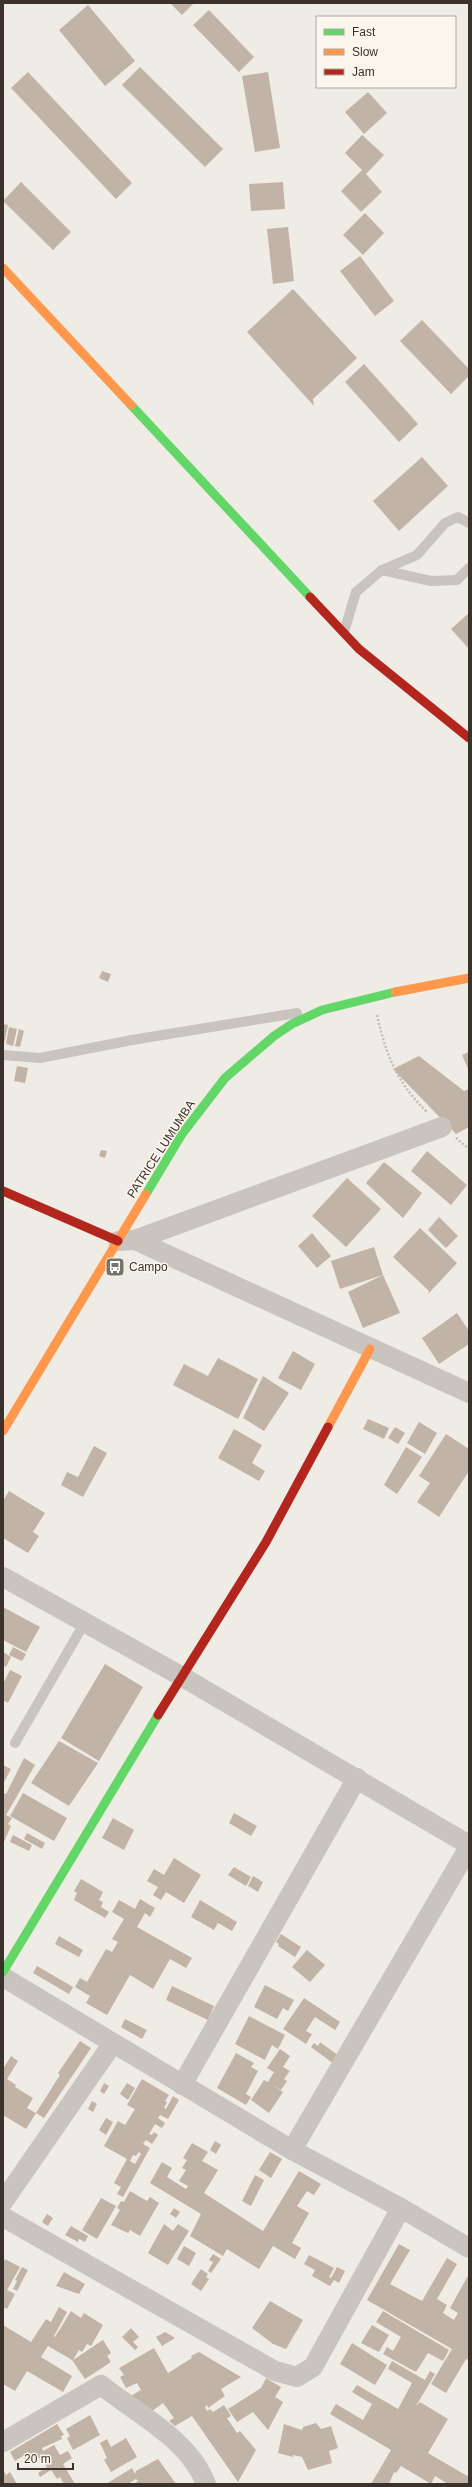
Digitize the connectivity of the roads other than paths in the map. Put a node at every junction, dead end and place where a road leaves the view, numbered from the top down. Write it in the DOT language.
graph roads {
  1 [pos="3,268"];
  2 [pos="469,524"];
  3 [pos="469,568"];
  4 [pos="382,570"];
  5 [pos="344,632"];
  6 [pos="469,738"];
  7 [pos="469,978"];
  8 [pos="325,1009"];
  9 [pos="3,1055"];
  10 [pos="442,1127"];
  11 [pos="3,1192"];
  12 [pos="126,1240"];
  13 [pos="370,1349"];
  14 [pos="466,1387"];
  15 [pos="3,1431"];
  16 [pos="3,1577"];
  17 [pos="85,1622"];
  18 [pos="181,1676"];
  19 [pos="15,1743"];
  20 [pos="357,1778"];
  21 [pos="469,1846"];
  22 [pos="3,1972"];
  23 [pos="3,1977"];
  24 [pos="113,2043"];
  25 [pos="182,2085"];
  26 [pos="292,2150"];
  27 [pos="3,2202"];
  28 [pos="401,2208"];
  29 [pos="3,2217"];
  30 [pos="469,2248"];
  31 [pos="3,2442"];
  32 [pos="206,2484"];
  1 -- 5 [label="street"];
  2 -- 4 [label="lane"];
  3 -- 4 [label="lane"];
  4 -- 5 [label="lane"];
  5 -- 6 [label="street"];
  7 -- 8 [label="street, PATRICE LUMUMBA"];
  8 -- 9 [label="lane"];
  8 -- 12 [label="street, PATRICE LUMUMBA"];
  10 -- 12 [label="street"];
  11 -- 12 [label="street"];
  12 -- 13 [label="street"];
  12 -- 15 [label="street, PATRICE LUMUMBA"];
  13 -- 14 [label="street"];
  13 -- 18 [label="street"];
  16 -- 17 [label="street"];
  17 -- 18 [label="street"];
  17 -- 19 [label="lane"];
  18 -- 20 [label="street"];
  18 -- 22 [label="street"];
  20 -- 21 [label="street"];
  20 -- 25 [label="street"];
  21 -- 26 [label="street"];
  23 -- 24 [label="street"];
  24 -- 25 [label="street"];
  24 -- 27 [label="street"];
  25 -- 26 [label="street"];
  26 -- 28 [label="street"];
  28 -- 29 [label="street"];
  28 -- 30 [label="street"];
  31 -- 32 [label="street"];
}
